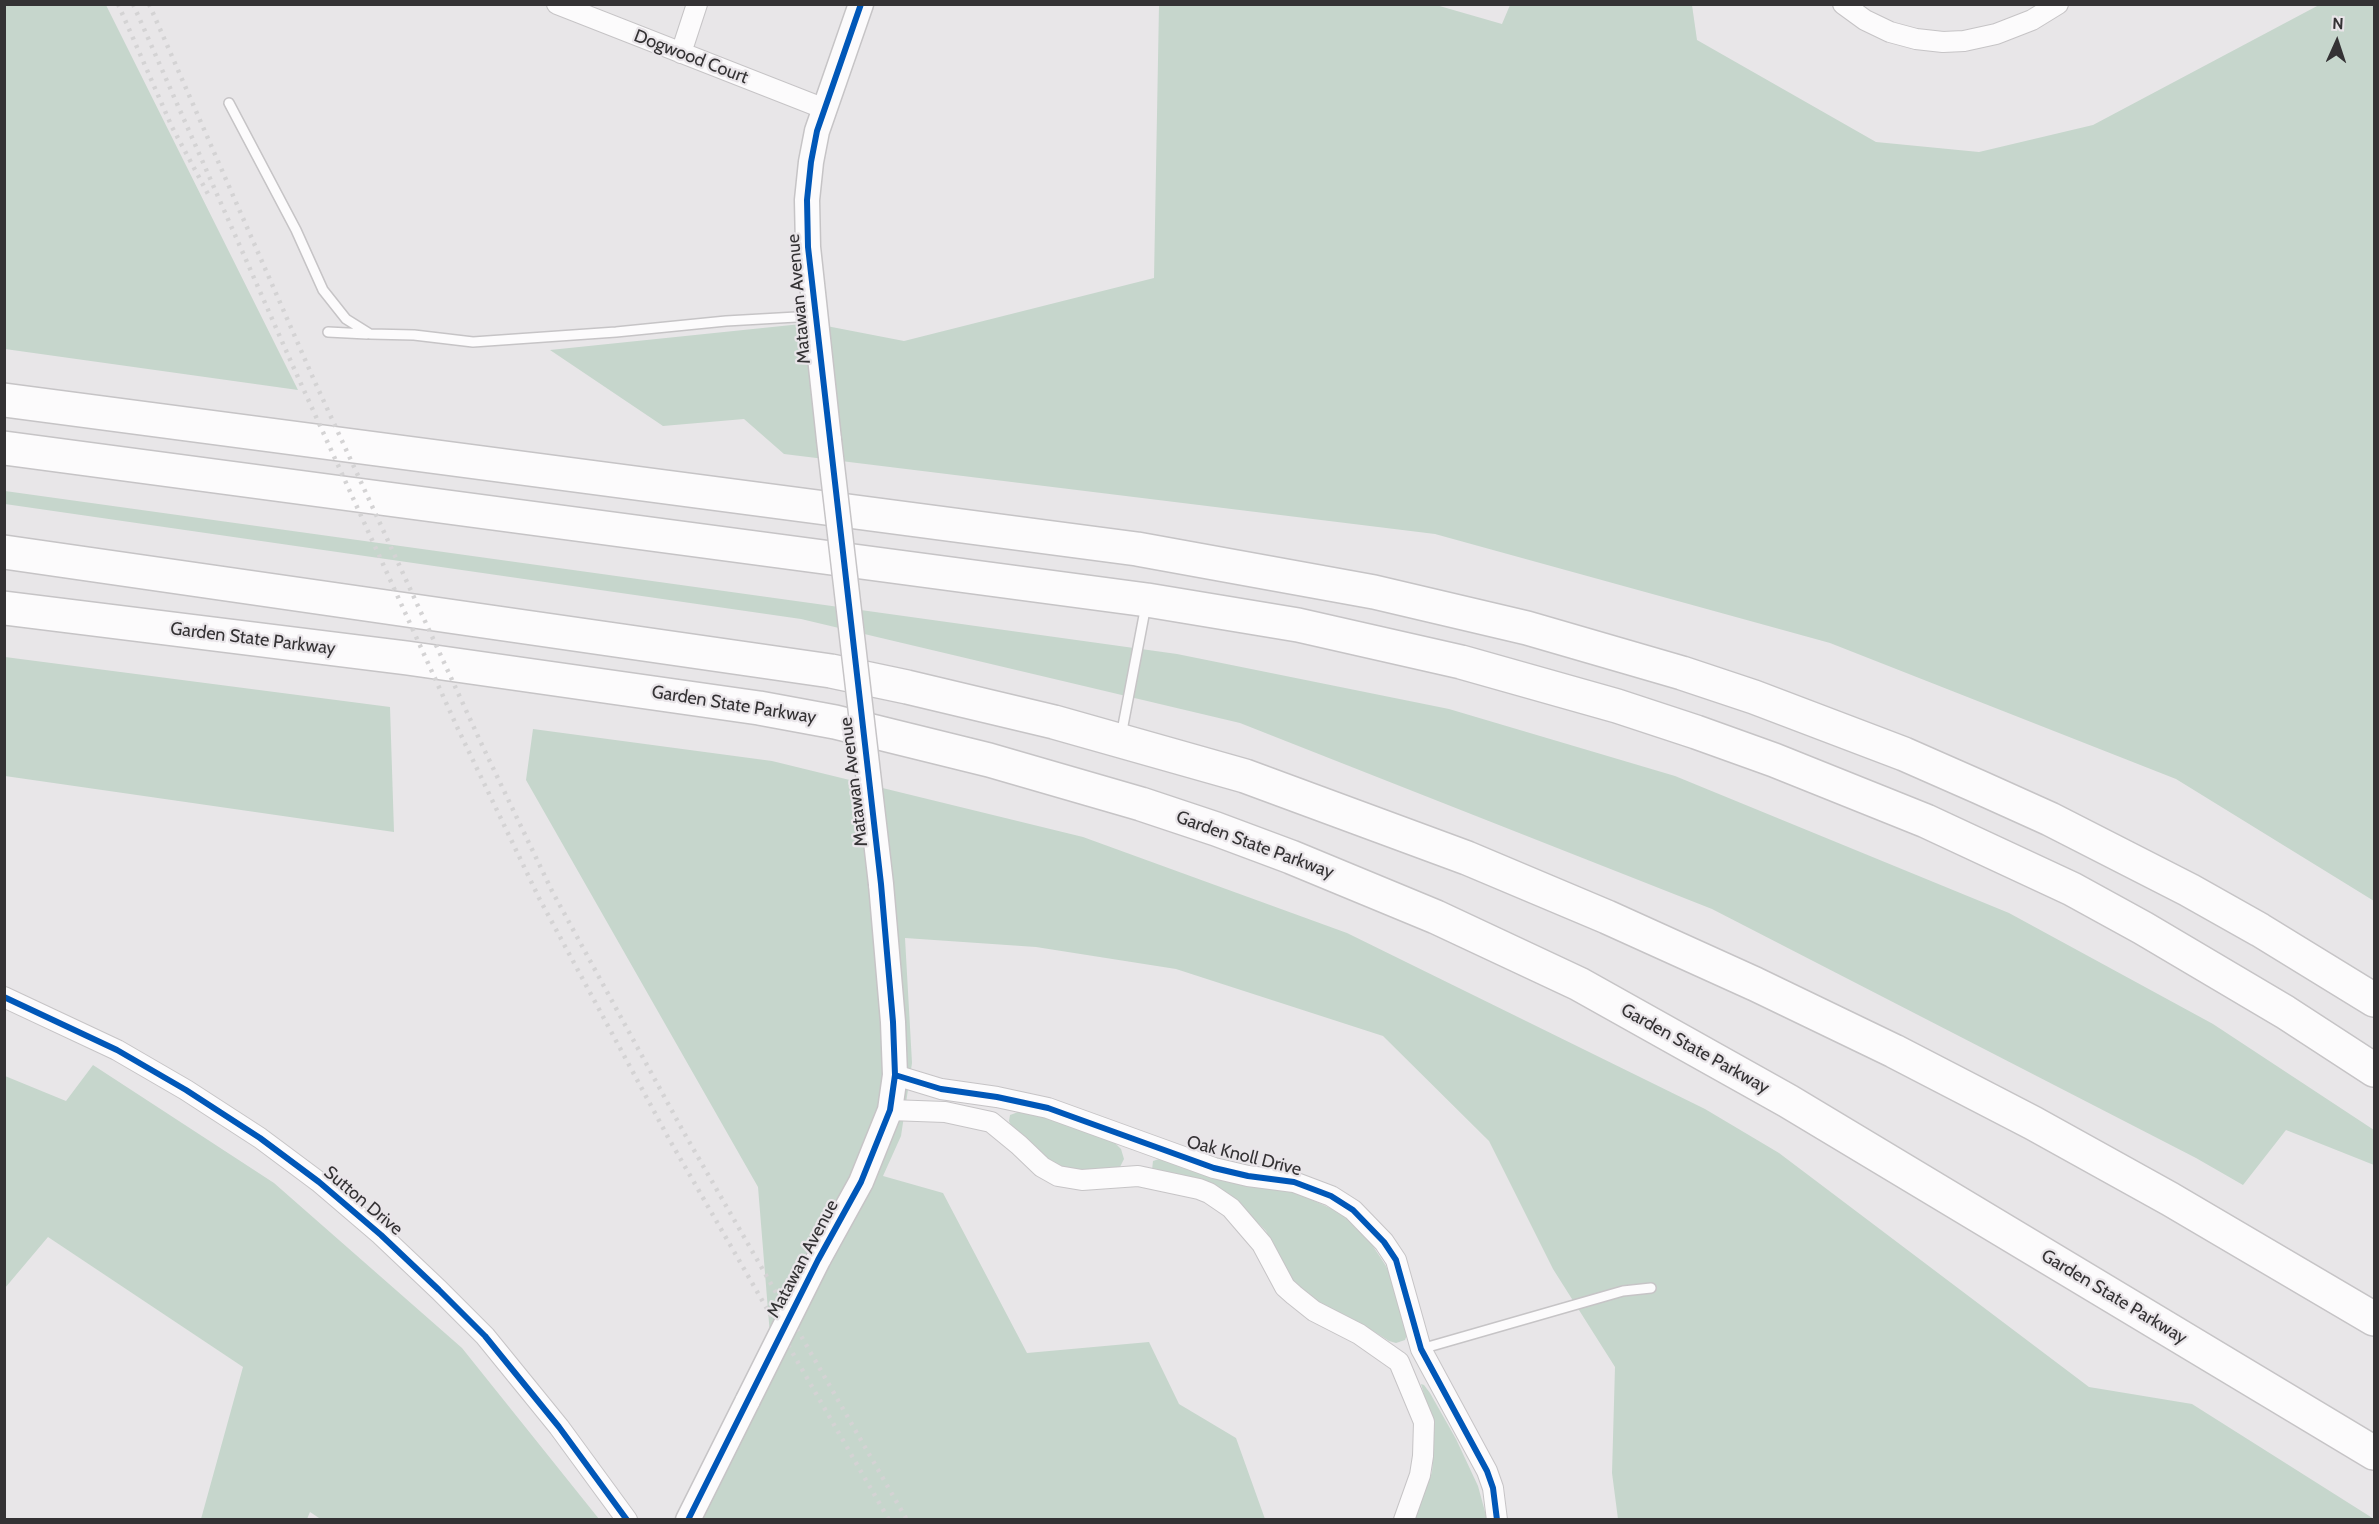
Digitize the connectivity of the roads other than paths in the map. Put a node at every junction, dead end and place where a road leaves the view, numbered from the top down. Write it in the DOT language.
graph roads {
  1 [pos="557,4"];
  2 [pos="697,4"];
  3 [pos="861,4"];
  4 [pos="1843,4"];
  5 [pos="2058,4"];
  6 [pos="681,53"];
  7 [pos="229,103"];
  8 [pos="825,109"];
  9 [pos="815,316"];
  10 [pos="328,332"];
  11 [pos="370,334"];
  12 [pos="4,400"];
  13 [pos="4,448"];
  14 [pos="4,552"];
  15 [pos="1147,600"];
  16 [pos="4,608"];
  17 [pos="1120,740"];
  18 [pos="4,997"];
  19 [pos="2374,1000"];
  20 [pos="2374,1070"];
  21 [pos="895,1075"];
  22 [pos="996,1097"];
  23 [pos="890,1110"];
  24 [pos="991,1122"];
  25 [pos="1141,1143"];
  26 [pos="1138,1176"];
  27 [pos="1651,1288"];
  28 [pos="2374,1318"];
  29 [pos="1421,1349"];
  30 [pos="1399,1362"];
  31 [pos="2374,1454"];
  32 [pos="627,1520"];
  33 [pos="688,1520"];
  34 [pos="1404,1520"];
  35 [pos="1497,1520"];
  1 -- 6 [label="street, Dogwood Court"];
  2 -- 6 [label="street"];
  3 -- 8 [label="street, Matawan Avenue"];
  4 -- 5 [label="street"];
  6 -- 8 [label="street, Dogwood Court"];
  7 -- 11 [label="lane"];
  8 -- 9 [label="street, Matawan Avenue"];
  9 -- 11 [label="lane"];
  9 -- 21 [label="street, Matawan Avenue, bridge"];
  10 -- 11 [label="lane"];
  12 -- 19 [label="highway"];
  13 -- 15 [label="highway"];
  14 -- 17 [label="highway"];
  15 -- 17 [label="lane"];
  15 -- 20 [label="highway"];
  16 -- 31 [label="highway, Garden State Parkway"];
  17 -- 28 [label="highway"];
  18 -- 32 [label="street, Sutton Drive"];
  21 -- 22 [label="street, Oak Knoll Drive"];
  21 -- 23 [label="street, Matawan Avenue"];
  22 -- 24 [label="street"];
  22 -- 25 [label="street, Oak Knoll Drive"];
  23 -- 24 [label="street"];
  23 -- 33 [label="street, Matawan Avenue, bridge"];
  24 -- 26 [label="street"];
  25 -- 26 [label="street"];
  25 -- 29 [label="street, Oak Knoll Drive"];
  26 -- 30 [label="street"];
  27 -- 29 [label="lane"];
  29 -- 30 [label="street"];
  29 -- 35 [label="street, Oak Knoll Drive"];
  30 -- 34 [label="street"];
}
